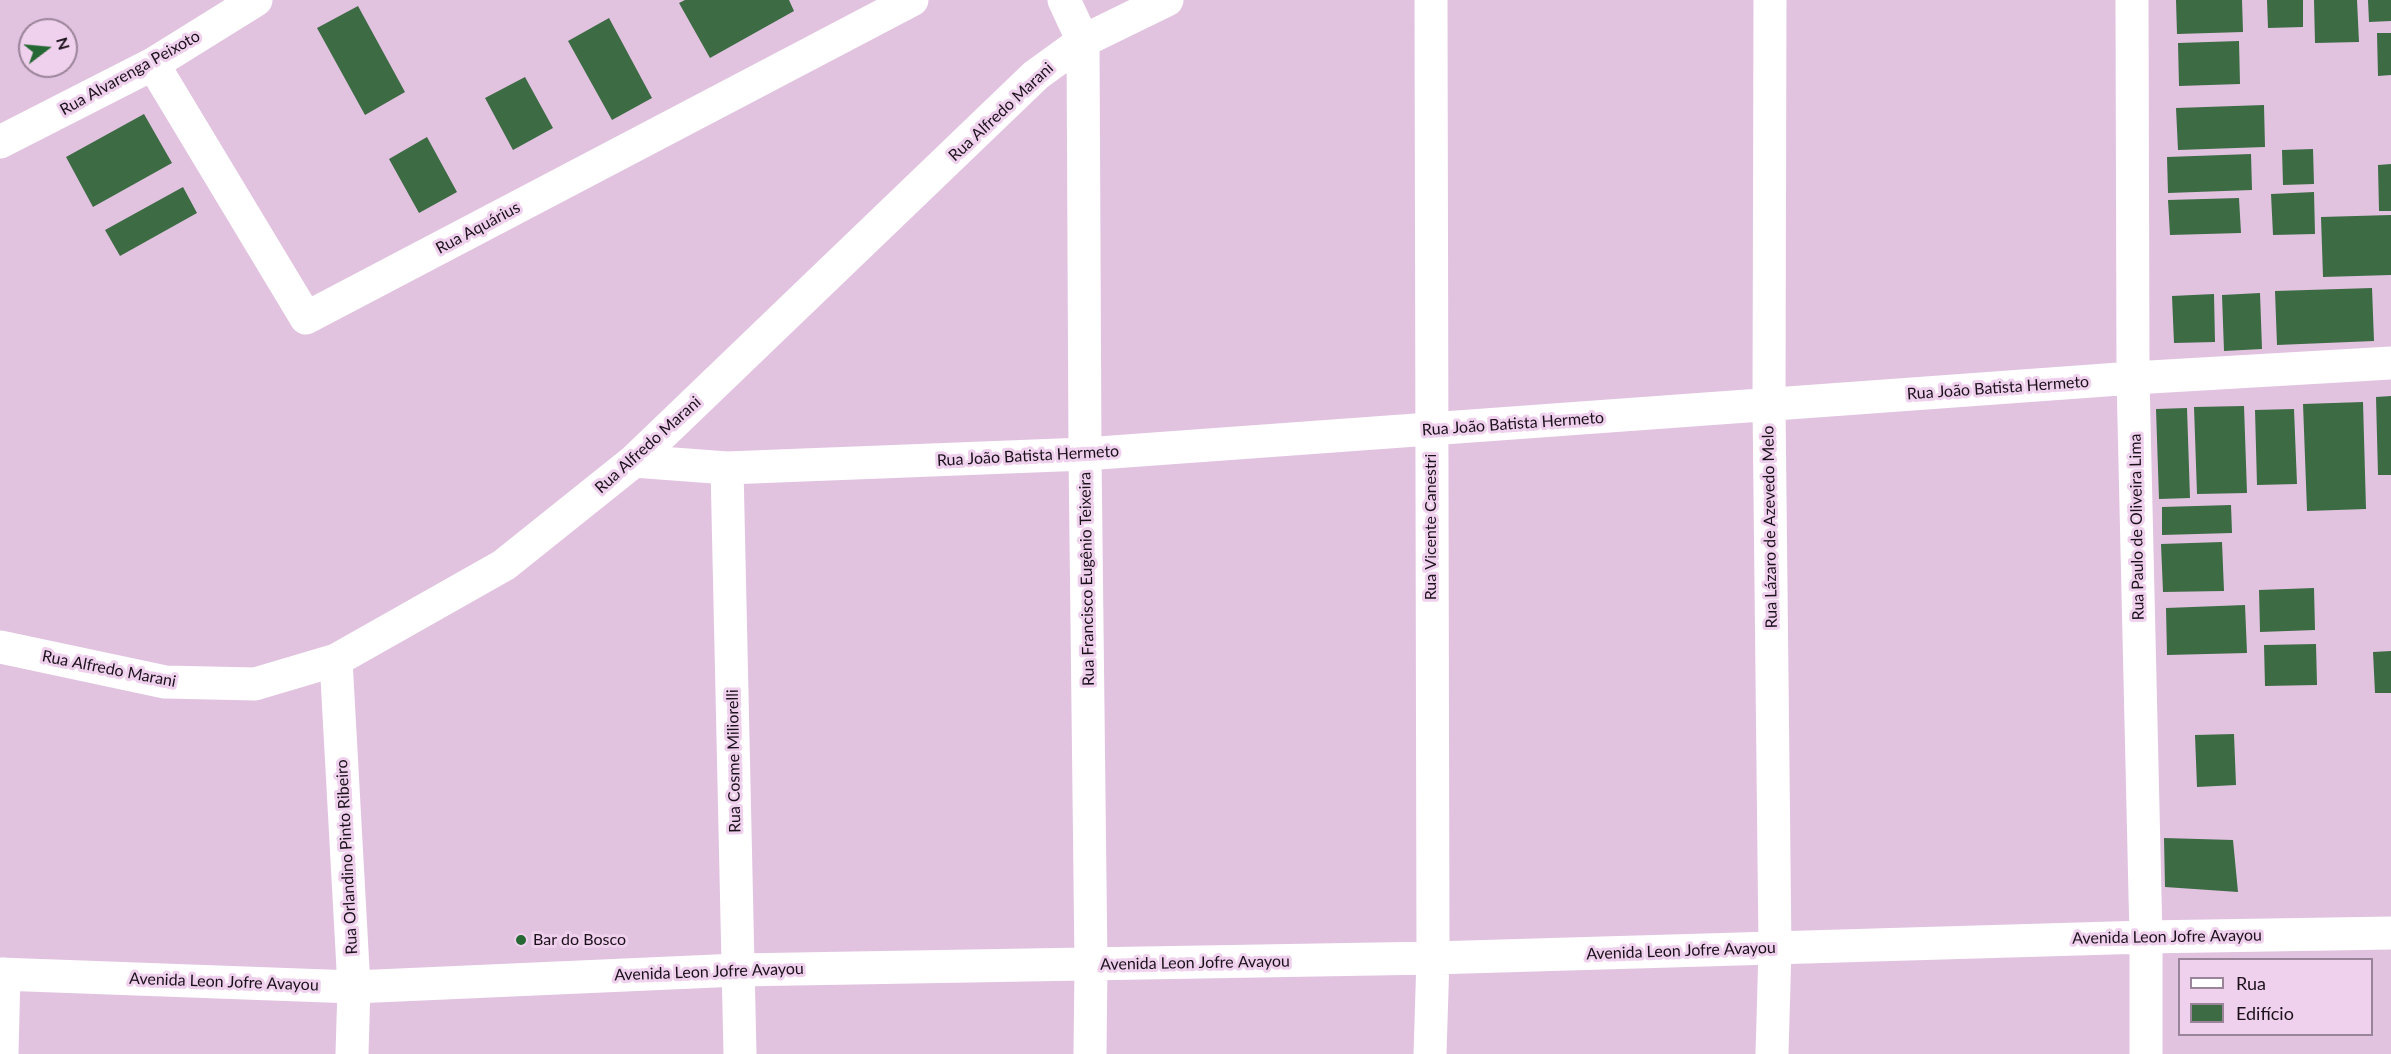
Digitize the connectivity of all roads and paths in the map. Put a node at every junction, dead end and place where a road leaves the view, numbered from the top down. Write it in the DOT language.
graph roads {
  1 [pos="256,0"];
  2 [pos="912,0"];
  3 [pos="1064,0"];
  4 [pos="1167,0"];
  5 [pos="1431,0"];
  6 [pos="1770,0"];
  7 [pos="2132,0"];
  8 [pos="1083,41"];
  9 [pos="153,64"];
  10 [pos="1,140"];
  11 [pos="2391,363"];
  12 [pos="2133,378"];
  13 [pos="1769,404"];
  14 [pos="1431,430"];
  15 [pos="1085,454"];
  16 [pos="634,461"];
  17 [pos="727,468"];
  18 [pos="0,647"];
  19 [pos="336,660"];
  20 [pos="2391,933"];
  21 [pos="2146,937"];
  22 [pos="1775,949"];
  23 [pos="1433,958"];
  24 [pos="1091,965"];
  25 [pos="738,970"];
  26 [pos="2,974"];
  27 [pos="354,987"];
  28 [pos="2,1054"];
  29 [pos="352,1054"];
  30 [pos="740,1054"];
  31 [pos="1090,1054"];
  32 [pos="1430,1054"];
  33 [pos="1772,1054"];
  34 [pos="2146,1054"];
  1 -- 9 [label="street, Rua Alvarenga Peixoto"];
  2 -- 9 [label="street, Rua Aquárius"];
  3 -- 8 [label="street, Rua Francisco Eugênio Teixeira"];
  4 -- 8 [label="street, Rua Alfredo Marani"];
  5 -- 14 [label="street, Rua Vicente Canestri"];
  6 -- 13 [label="street, Rua Lázaro de Azevedo Melo"];
  7 -- 12 [label="street, Rua Paulo de Oliveira Lima"];
  8 -- 15 [label="street, Rua Francisco Eugênio Teixeira"];
  8 -- 16 [label="street, Rua Alfredo Marani"];
  9 -- 10 [label="street, Rua Alvarenga Peixoto"];
  11 -- 12 [label="street, Rua João Batista Hermeto"];
  12 -- 13 [label="street, Rua João Batista Hermeto"];
  12 -- 21 [label="street, Rua Paulo de Oliveira Lima"];
  13 -- 14 [label="street, Rua João Batista Hermeto"];
  13 -- 22 [label="street, Rua Lázaro de Azevedo Melo"];
  14 -- 15 [label="street, Rua João Batista Hermeto"];
  14 -- 23 [label="street, Rua Vicente Canestri"];
  15 -- 17 [label="street, Rua João Batista Hermeto"];
  15 -- 24 [label="street, Rua Francisco Eugênio Teixeira"];
  16 -- 17 [label="street, Rua João Batista Hermeto"];
  16 -- 19 [label="street, Rua Alfredo Marani"];
  17 -- 25 [label="street, Rua Cosme Miliorelli"];
  18 -- 19 [label="street, Rua Alfredo Marani"];
  19 -- 27 [label="street, Rua Orlandino Pinto Ribeiro"];
  20 -- 21 [label="street, Avenida Leon Jofre Avayou"];
  21 -- 22 [label="street, Avenida Leon Jofre Avayou"];
  21 -- 34 [label="street, Rua Paulo de Oliveira Lima"];
  22 -- 23 [label="street, Avenida Leon Jofre Avayou"];
  22 -- 33 [label="street, Rua Lázaro de Azevedo Melo"];
  23 -- 24 [label="street, Avenida Leon Jofre Avayou"];
  23 -- 32 [label="street, Rua Vicente Canestri"];
  24 -- 25 [label="street, Avenida Leon Jofre Avayou"];
  24 -- 31 [label="street, Rua Francisco Eugênio Teixeira"];
  25 -- 27 [label="street, Avenida Leon Jofre Avayou"];
  25 -- 30 [label="street, Rua Cosme Miliorelli"];
  26 -- 27 [label="street, Avenida Leon Jofre Avayou"];
  26 -- 28 [label="street"];
  27 -- 29 [label="street, Rua Orlandino Pinto Ribeiro"];
}
